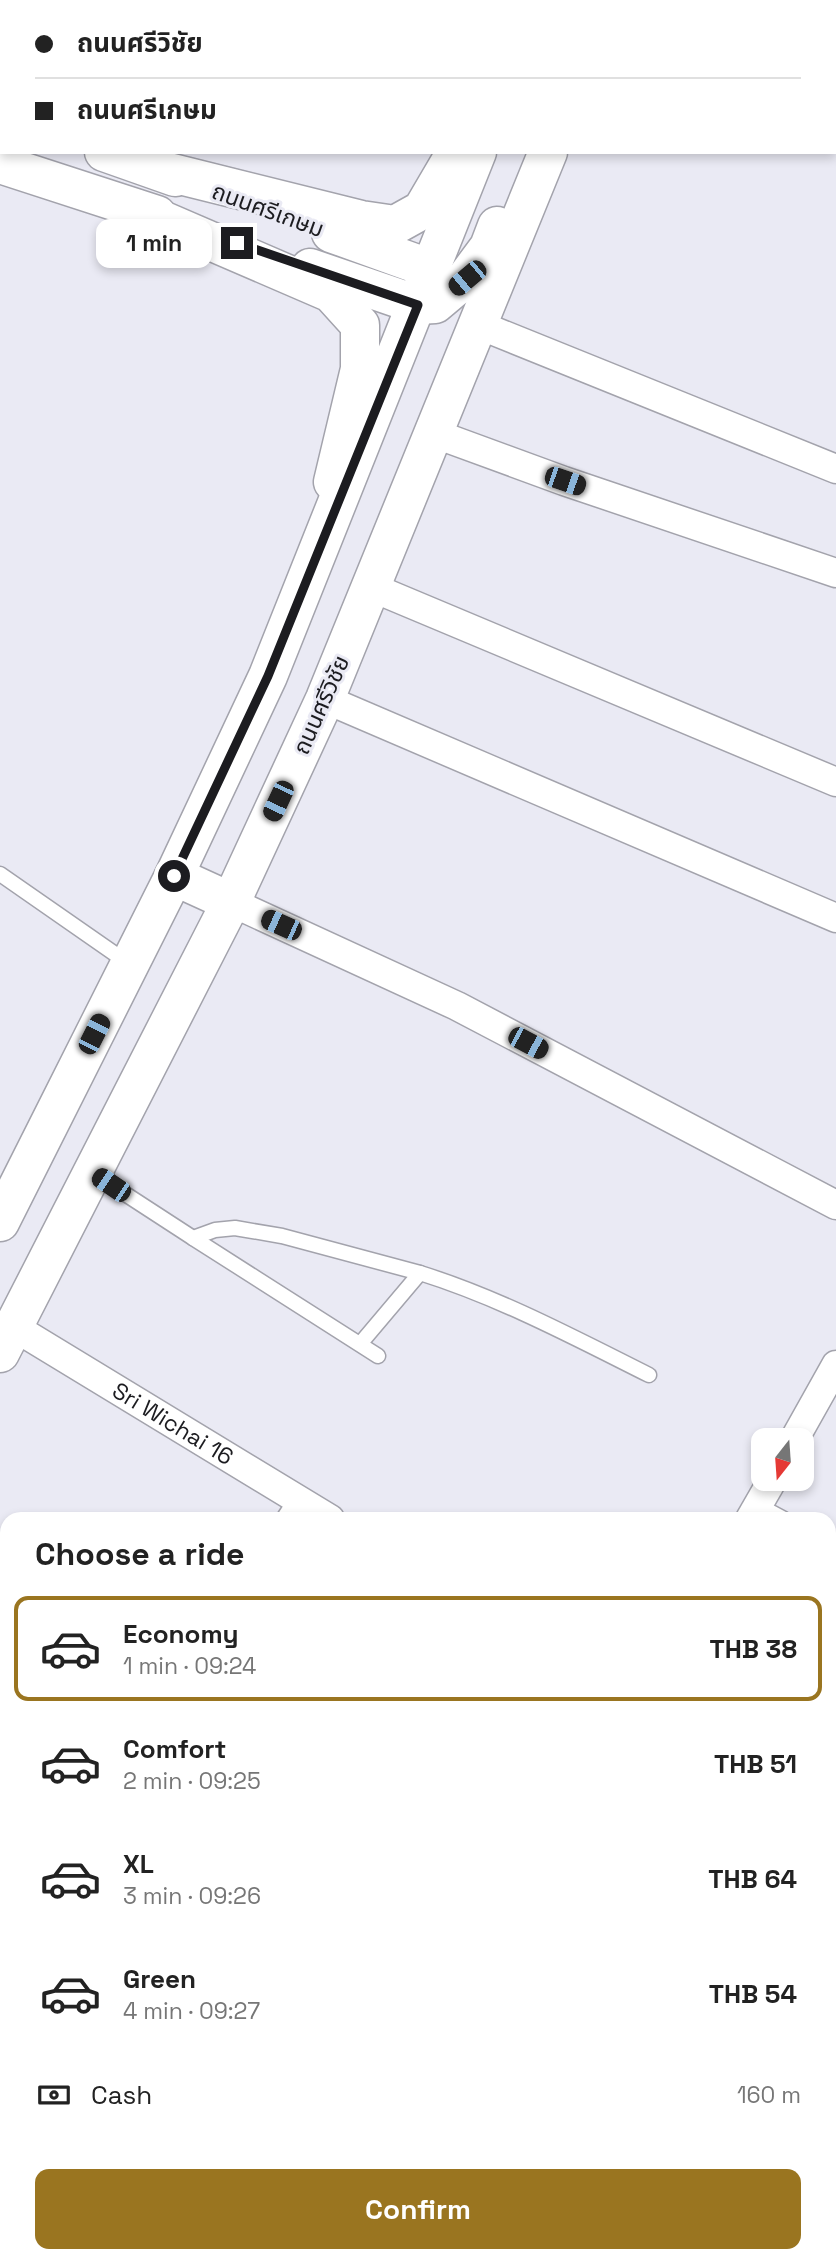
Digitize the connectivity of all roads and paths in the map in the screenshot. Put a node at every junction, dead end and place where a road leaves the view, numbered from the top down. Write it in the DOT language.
graph roads {
  1 [pos="110,154"];
  2 [pos="455,154"];
  3 [pos="476,154"];
  4 [pos="533,154"];
  5 [pos="547,154"];
  6 [pos="0,164"];
  7 [pos="152,169"];
  8 [pos="134,208"];
  9 [pos="433,289"];
  10 [pos="479,325"];
  11 [pos="448,397"];
  12 [pos="433,433"];
  13 [pos="836,469"];
  14 [pos="314,559"];
  15 [pos="836,573"];
  16 [pos="371,587"];
  17 [pos="325,699"];
  18 [pos="836,782"];
  19 [pos="0,874"];
  20 [pos="174,876"];
  21 [pos="231,902"];
  22 [pos="836,918"];
  23 [pos="130,964"];
  24 [pos="93,1173"];
  25 [pos="836,1205"];
  26 [pos="0,1222"];
  27 [pos="193,1237"];
  28 [pos="420,1273"];
  29 [pos="7,1340"];
  30 [pos="360,1343"];
  31 [pos="378,1356"];
  32 [pos="836,1365"];
  33 [pos="649,1375"];
  34 [pos="801,1428"];
  35 [pos="766,1491"];
  36 [pos="289,1509"];
  37 [pos="754,1512"];
  1 -- 7 [label="main road, ถนนศรีเกษม"];
  2 -- 7 [label="main road"];
  3 -- 9 [label="main road"];
  4 -- 9 [label="main road"];
  5 -- 10 [label="main road, ถนนศรีวิชัย"];
  6 -- 8 [label="main road, ถนนศรีเกษม"];
  7 -- 9 [label="main road, ถนนศรีเกษม"];
  8 -- 9 [label="main road, ถนนศรีเกษม"];
  8 -- 14 [label="main road"];
  9 -- 11 [label="main road"];
  9 -- 14 [label="main road"];
  10 -- 11 [label="main road, ถนนศรีวิชัย"];
  10 -- 13 [label="street"];
  11 -- 12 [label="main road, ถนนศรีวิชัย"];
  12 -- 15 [label="street"];
  12 -- 16 [label="main road, ถนนศรีวิชัย"];
  14 -- 20 [label="main road"];
  16 -- 17 [label="main road, ถนนศรีวิชัย"];
  16 -- 18 [label="street"];
  17 -- 21 [label="main road, ถนนศรีวิชัย"];
  17 -- 22 [label="street"];
  19 -- 23 [label="lane"];
  20 -- 21 [label="main road"];
  20 -- 23 [label="main road"];
  21 -- 24 [label="main road, ถนนศรีวิชัย"];
  21 -- 25 [label="street"];
  23 -- 26 [label="main road"];
  24 -- 27 [label="lane"];
  24 -- 29 [label="main road, ถนนศรีวิชัย"];
  27 -- 28 [label="lane"];
  27 -- 30 [label="lane"];
  28 -- 30 [label="lane"];
  28 -- 33 [label="lane"];
  29 -- 36 [label="street, Sri Wichai 16"];
  30 -- 31 [label="lane"];
  32 -- 34 [label="street"];
  35 -- 37 [label="street"];
}
